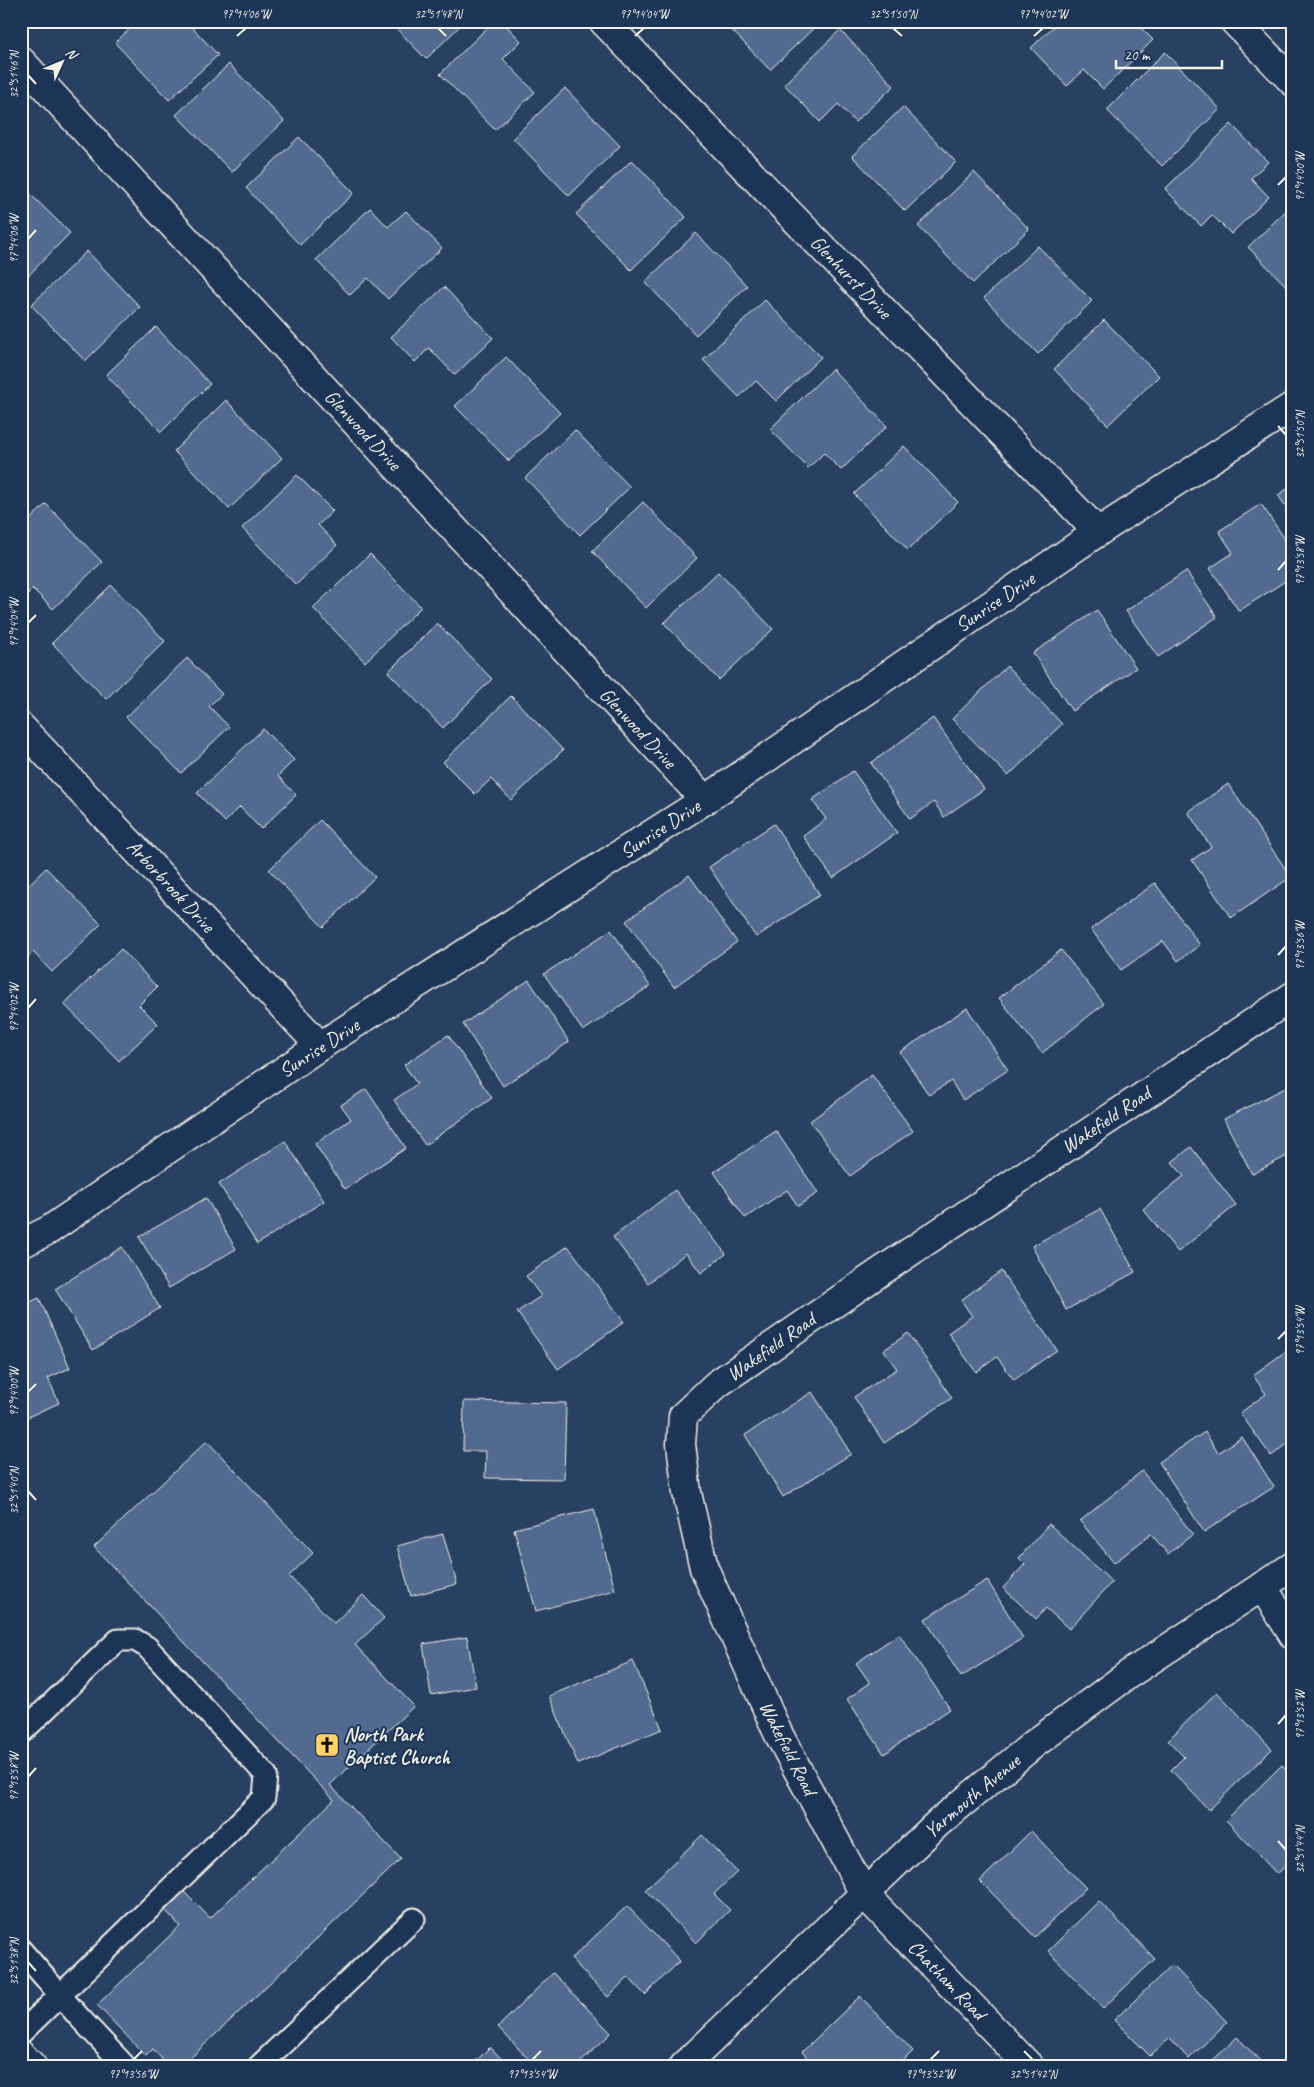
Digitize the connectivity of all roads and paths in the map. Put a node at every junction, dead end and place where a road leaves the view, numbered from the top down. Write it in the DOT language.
graph roads {
  1 [pos="603,21"];
  2 [pos="1234,21"];
  3 [pos="21,61"];
  4 [pos="1293,82"];
  5 [pos="1293,406"];
  6 [pos="1098,532"];
  7 [pos="21,727"];
  8 [pos="705,800"];
  9 [pos="1293,996"];
  10 [pos="320,1046"];
  11 [pos="21,1244"];
  12 [pos="1293,1566"];
  13 [pos="1262,1586"];
  14 [pos="1293,1634"];
  15 [pos="21,1732"];
  16 [pos="864,1894"];
  17 [pos="414,1919"];
  18 [pos="21,1950"];
  19 [pos="61,1995"];
  20 [pos="21,2033"];
  21 [pos="21,2055"];
  22 [pos="32,2066"];
  23 [pos="125,2066"];
  24 [pos="259,2066"];
  25 [pos="684,2066"];
  26 [pos="1029,2066"];
  1 -- 6 [label="street, Glenhurst Drive"];
  2 -- 4 [label="street"];
  3 -- 8 [label="street, Glenwood Drive"];
  5 -- 6 [label="street, Sunrise Drive"];
  6 -- 8 [label="street, Sunrise Drive"];
  7 -- 10 [label="street, Arborbrook Drive"];
  8 -- 10 [label="street, Sunrise Drive"];
  9 -- 16 [label="street, Wakefield Road"];
  10 -- 11 [label="street, Sunrise Drive"];
  12 -- 13 [label="street, Yarmouth Avenue"];
  13 -- 14 [label="street"];
  13 -- 16 [label="street, Yarmouth Avenue"];
  15 -- 19 [label="lane"];
  16 -- 25 [label="street, Yarmouth Avenue"];
  16 -- 26 [label="street, Chatham Road"];
  17 -- 24 [label="lane"];
  18 -- 19 [label="lane"];
  19 -- 20 [label="lane"];
  19 -- 23 [label="lane"];
  21 -- 22 [label="street"];
}
